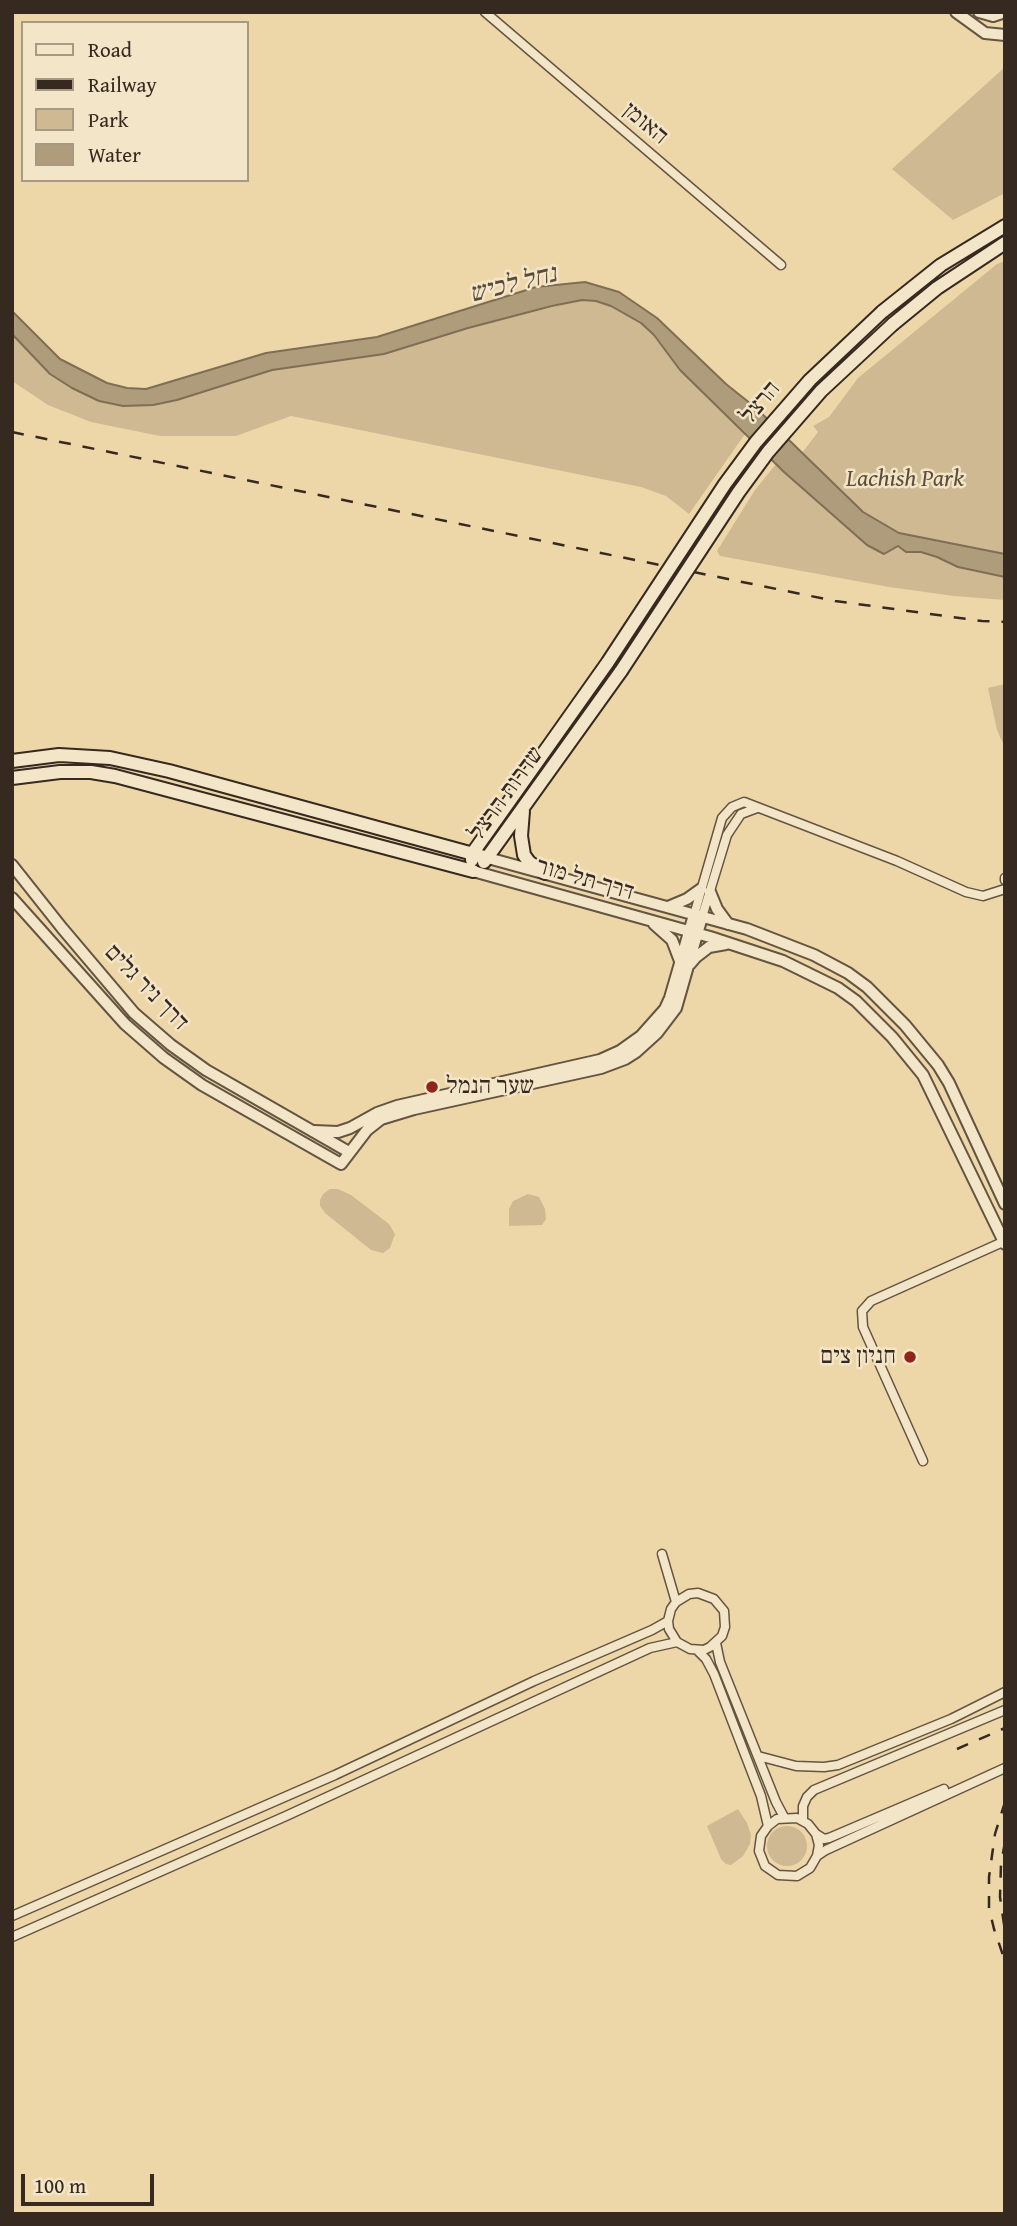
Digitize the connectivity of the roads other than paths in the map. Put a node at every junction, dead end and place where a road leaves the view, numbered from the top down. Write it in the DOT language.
graph roads {
  1 [pos="485,12"];
  2 [pos="956,12"];
  3 [pos="979,12"];
  4 [pos="1005,12"];
  5 [pos="1002,35"];
  6 [pos="1005,226"];
  7 [pos="1005,243"];
  8 [pos="781,265"];
  9 [pos="608,662"];
  10 [pos="621,671"];
  11 [pos="12,761"];
  12 [pos="12,778"];
  13 [pos="524,808"];
  14 [pos="472,853"];
  15 [pos="488,858"];
  16 [pos="12,865"];
  17 [pos="473,871"];
  18 [pos="545,873"];
  19 [pos="1005,889"];
  20 [pos="705,891"];
  21 [pos="12,898"];
  22 [pos="668,907"];
  23 [pos="698,916"];
  24 [pos="649,920"];
  25 [pos="728,924"];
  26 [pos="693,932"];
  27 [pos="730,944"];
  28 [pos="684,965"];
  29 [pos="361,1122"];
  30 [pos="314,1131"];
  31 [pos="344,1149"];
  32 [pos="1005,1204"];
  33 [pos="1004,1242"];
  34 [pos="923,1461"];
  35 [pos="662,1554"];
  36 [pos="677,1602"];
  37 [pos="668,1621"];
  38 [pos="677,1643"];
  39 [pos="716,1643"];
  40 [pos="697,1650"];
  41 [pos="1005,1692"];
  42 [pos="1005,1710"];
  43 [pos="758,1756"];
  44 [pos="1005,1765"];
  45 [pos="784,1817"];
  46 [pos="803,1821"];
  47 [pos="768,1826"];
  48 [pos="816,1834"];
  49 [pos="817,1856"];
  50 [pos="12,1916"];
  51 [pos="12,1937"];
  1 -- 8 [label="street, האומן"];
  2 -- 5 [label="street"];
  3 -- 4 [label="street"];
  6 -- 9 [label="main road, הרצל, bridge"];
  7 -- 10 [label="main road, הרצל, bridge"];
  9 -- 14 [label="main road, שדרות הרצל"];
  10 -- 13 [label="main road, שדרות הרצל"];
  11 -- 14 [label="main road, דרך תל מור"];
  12 -- 17 [label="main road, דרך תל מור"];
  13 -- 15 [label="main road, שדרות הרצל"];
  13 -- 18 [label="main road"];
  14 -- 15 [label="main road, דרך תל מור"];
  14 -- 17 [label="main road, שדרות הרצל"];
  15 -- 17 [label="main road, שדרות הרצל"];
  15 -- 18 [label="street, דרך תל מור"];
  16 -- 30 [label="street, דרך ניר גלים"];
  17 -- 24 [label="street, דרך תל מור"];
  18 -- 22 [label="street, דרך תל מור"];
  19 -- 20 [label="street"];
  20 -- 22 [label="street"];
  20 -- 23 [label="street"];
  20 -- 25 [label="street"];
  21 -- 31 [label="street, דרך ניר גלים"];
  22 -- 23 [label="street, דרך תל מור"];
  23 -- 25 [label="street, דרך תל מור"];
  23 -- 26 [label="street"];
  24 -- 26 [label="street, דרך תל מור"];
  24 -- 28 [label="street"];
  25 -- 32 [label="street, דרך תל מור"];
  26 -- 27 [label="street, דרך תל מור"];
  26 -- 28 [label="street"];
  27 -- 28 [label="street"];
  27 -- 33 [label="street, דרך תל מור"];
  28 -- 29 [label="street"];
  28 -- 31 [label="street"];
  29 -- 30 [label="street"];
  29 -- 31 [label="street"];
  30 -- 31 [label="street, דרך ניר גלים"];
  33 -- 34 [label="street"];
  35 -- 36 [label="street"];
  36 -- 37 [label="street"];
  36 -- 39 [label="street"];
  37 -- 38 [label="street"];
  37 -- 50 [label="street"];
  38 -- 40 [label="street"];
  38 -- 51 [label="street"];
  39 -- 40 [label="street"];
  39 -- 43 [label="street"];
  40 -- 47 [label="street"];
  41 -- 43 [label="street"];
  42 -- 46 [label="street"];
  43 -- 45 [label="street"];
  44 -- 48 [label="street"];
  44 -- 49 [label="street"];
  45 -- 46 [label="street"];
  45 -- 47 [label="street"];
  46 -- 48 [label="street"];
  47 -- 49 [label="street"];
  48 -- 49 [label="street"];
}
